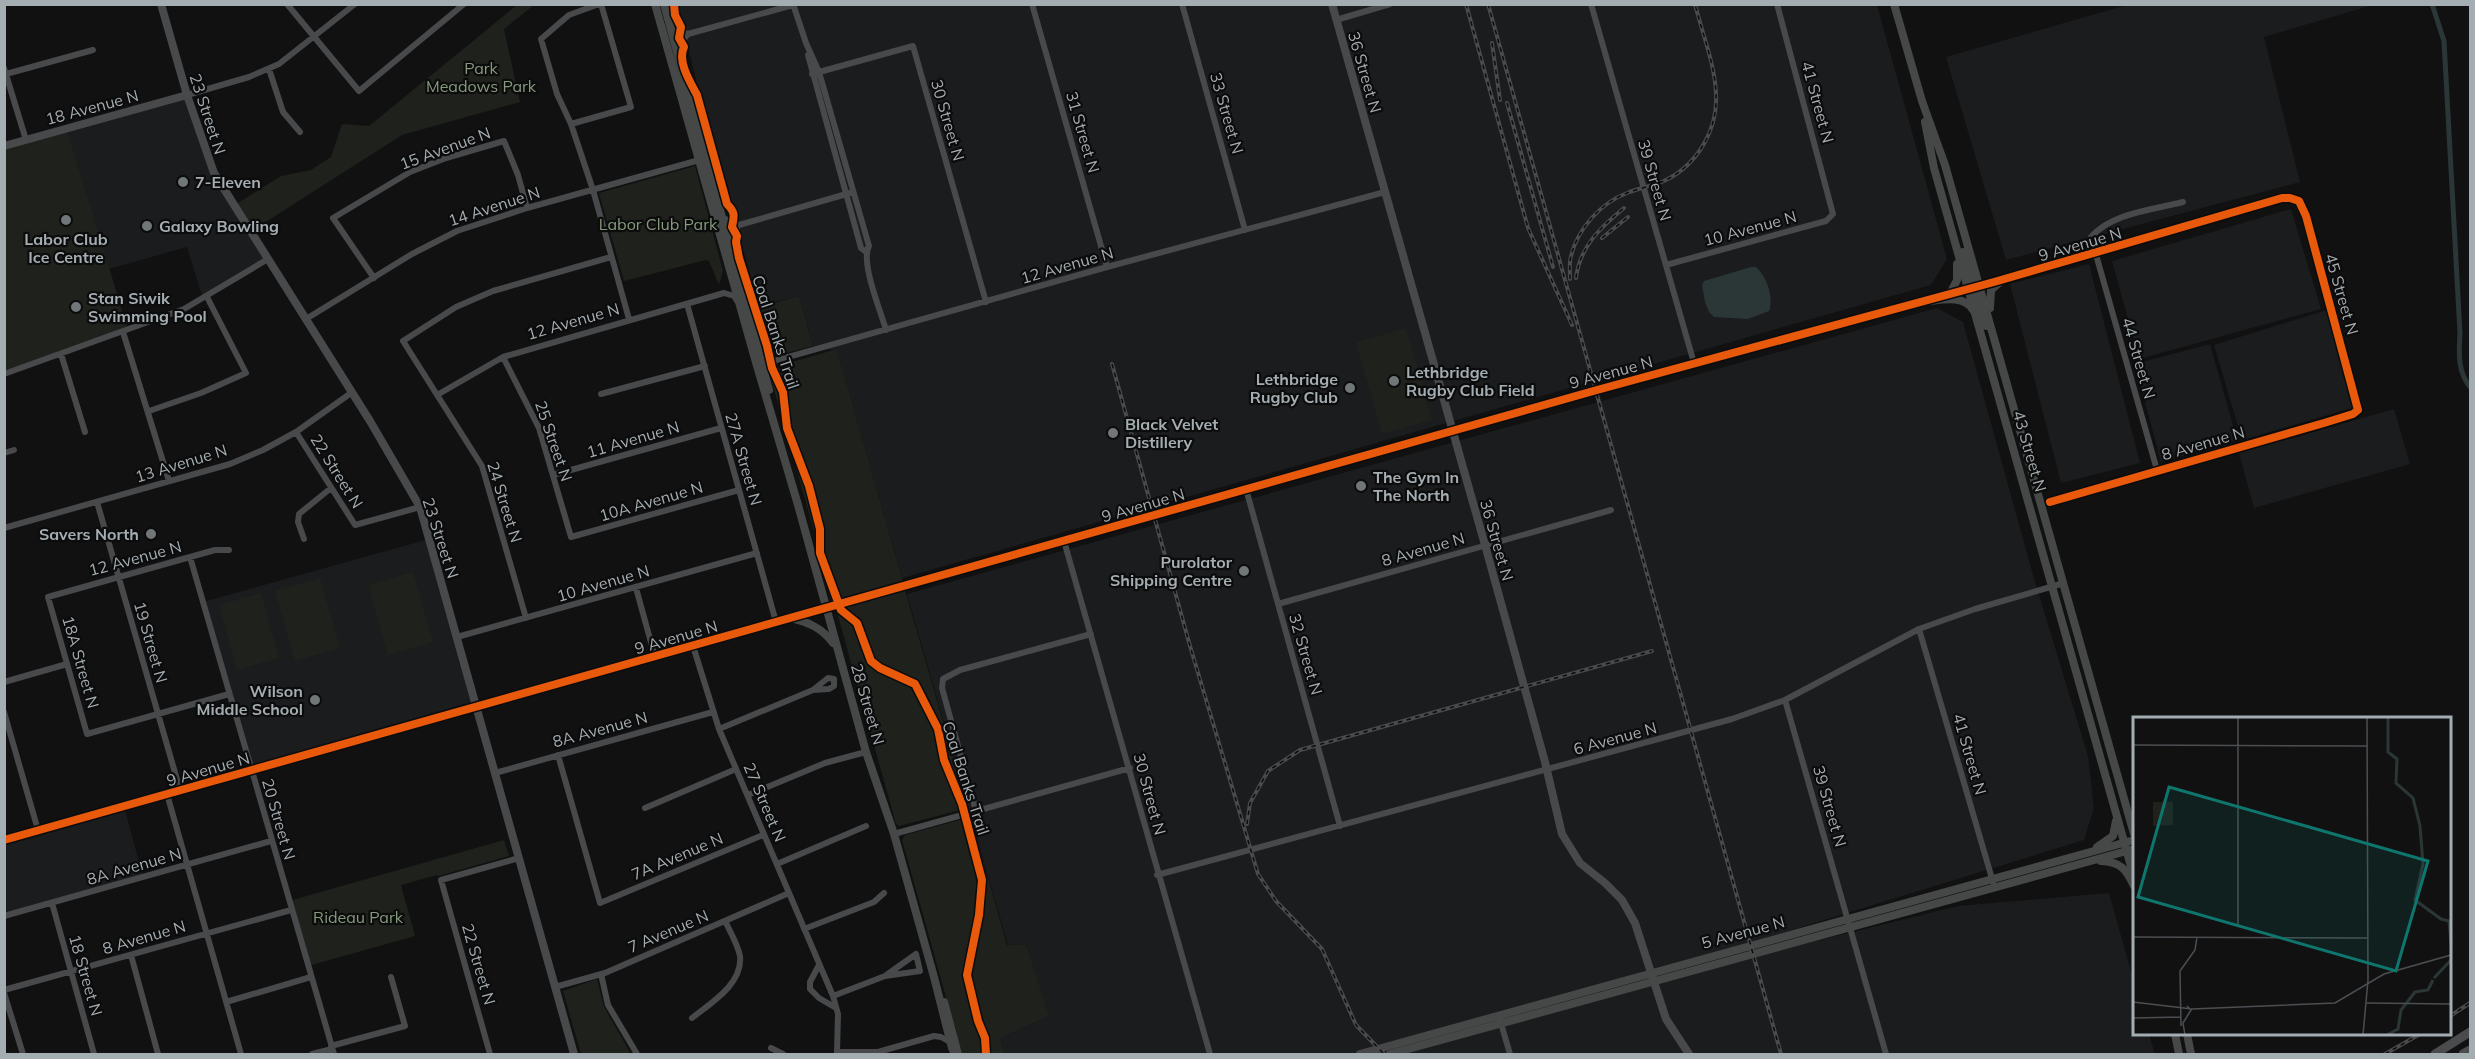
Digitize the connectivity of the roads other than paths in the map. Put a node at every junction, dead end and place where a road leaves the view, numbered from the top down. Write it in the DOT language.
graph roads {
  1 [pos="161,4"];
  2 [pos="287,4"];
  3 [pos="355,4"];
  4 [pos="464,4"];
  5 [pos="600,4"];
  6 [pos="655,4"];
  7 [pos="664,4"];
  8 [pos="1032,4"];
  9 [pos="1182,4"];
  10 [pos="1332,4"];
  11 [pos="1390,4"];
  12 [pos="1591,4"];
  13 [pos="1777,4"];
  14 [pos="1894,4"];
  15 [pos="793,5"];
  16 [pos="1336,20"];
  17 [pos="671,30"];
  18 [pos="688,34"];
  19 [pos="315,37"];
  20 [pos="676,48"];
  21 [pos="93,50"];
  22 [pos="269,69"];
  23 [pos="5,71"];
  24 [pos="816,73"];
  25 [pos="187,95"];
  26 [pos="1922,101"];
  27 [pos="571,124"];
  28 [pos="300,132"];
  29 [pos="26,140"];
  30 [pos="4,146"];
  31 [pos="703,158"];
  32 [pos="593,190"];
  33 [pos="854,192"];
  34 [pos="1385,192"];
  35 [pos="846,194"];
  36 [pos="2290,198"];
  37 [pos="2183,202"];
  38 [pos="1945,205"];
  39 [pos="527,208"];
  40 [pos="1831,208"];
  41 [pos="723,218"];
  42 [pos="739,225"];
  43 [pos="1245,230"];
  44 [pos="728,238"];
  45 [pos="1957,249"];
  46 [pos="866,252"];
  47 [pos="2096,254"];
  48 [pos="611,257"];
  49 [pos="268,259"];
  50 [pos="1666,265"];
  51 [pos="1107,267"];
  52 [pos="729,268"];
  53 [pos="374,278"];
  54 [pos="2002,280"];
  55 [pos="1980,286"];
  56 [pos="1968,289"];
  57 [pos="724,293"];
  58 [pos="1950,294"];
  59 [pos="207,297"];
  60 [pos="986,302"];
  61 [pos="1921,302"];
  62 [pos="687,304"];
  63 [pos="740,306"];
  64 [pos="1977,318"];
  65 [pos="306,319"];
  66 [pos="629,319"];
  67 [pos="1991,323"];
  68 [pos="886,330"];
  69 [pos="123,332"];
  70 [pos="60,354"];
  71 [pos="503,357"];
  72 [pos="1694,363"];
  73 [pos="760,365"];
  74 [pos="705,366"];
  75 [pos="4,374"];
  76 [pos="2006,379"];
  77 [pos="351,393"];
  78 [pos="601,394"];
  79 [pos="437,395"];
  80 [pos="2357,405"];
  81 [pos="149,411"];
  82 [pos="721,428"];
  83 [pos="1452,431"];
  84 [pos="85,432"];
  85 [pos="296,432"];
  86 [pos="14,450"];
  87 [pos="4,453"];
  88 [pos="2157,470"];
  89 [pos="553,475"];
  90 [pos="169,481"];
  91 [pos="331,488"];
  92 [pos="1246,489"];
  93 [pos="739,490"];
  94 [pos="97,502"];
  95 [pos="2050,502"];
  96 [pos="420,507"];
  97 [pos="1611,510"];
  98 [pos="4,528"];
  99 [pos="571,537"];
  100 [pos="304,538"];
  101 [pos="1064,541"];
  102 [pos="1485,545"];
  103 [pos="229,550"];
  104 [pos="757,553"];
  105 [pos="190,557"];
  106 [pos="118,576"];
  107 [pos="2064,584"];
  108 [pos="2052,587"];
  109 [pos="636,588"];
  110 [pos="48,597"];
  111 [pos="1278,604"];
  112 [pos="826,609"];
  113 [pos="526,618"];
  114 [pos="791,618"];
  115 [pos="776,622"];
  116 [pos="1919,629"];
  117 [pos="1091,634"];
  118 [pos="457,638"];
  119 [pos="693,646"];
  120 [pos="837,648"];
  121 [pos="655,657"];
  122 [pos="67,664"];
  123 [pos="2088,669"];
  124 [pos="4,682"];
  125 [pos="813,690"];
  126 [pos="229,694"];
  127 [pos="1785,700"];
  128 [pos="476,707"];
  129 [pos="4,712"];
  130 [pos="713,712"];
  131 [pos="157,714"];
  132 [pos="719,729"];
  133 [pos="866,752"];
  134 [pos="558,754"];
  135 [pos="1130,768"];
  136 [pos="736,769"];
  137 [pos="251,771"];
  138 [pos="1546,771"];
  139 [pos="495,773"];
  140 [pos="180,790"];
  141 [pos="167,794"];
  142 [pos="748,795"];
  143 [pos="645,808"];
  144 [pos="976,811"];
  145 [pos="2116,813"];
  146 [pos="866,826"];
  147 [pos="1340,826"];
  148 [pos="38,830"];
  149 [pos="2133,830"];
  150 [pos="894,834"];
  151 [pos="763,835"];
  152 [pos="4,840"];
  153 [pos="271,841"];
  154 [pos="2131,848"];
  155 [pos="2080,855"];
  156 [pos="519,858"];
  157 [pos="2092,861"];
  158 [pos="777,864"];
  159 [pos="187,865"];
  160 [pos="2133,867"];
  161 [pos="1157,875"];
  162 [pos="1994,883"];
  163 [pos="2133,884"];
  164 [pos="789,893"];
  165 [pos="884,893"];
  166 [pos="52,903"];
  167 [pos="291,910"];
  168 [pos="4,916"];
  169 [pos="725,921"];
  170 [pos="1849,923"];
  171 [pos="804,929"];
  172 [pos="207,933"];
  173 [pos="131,955"];
  174 [pos="819,965"];
  175 [pos="72,971"];
  176 [pos="601,974"];
  177 [pos="885,976"];
  178 [pos="311,977"];
  179 [pos="391,977"];
  180 [pos="934,977"];
  181 [pos="1653,977"];
  182 [pos="555,987"];
  183 [pos="4,992"];
  184 [pos="833,996"];
  185 [pos="226,1002"];
  186 [pos="836,1008"];
  187 [pos="692,1018"];
  188 [pos="1500,1020"];
  189 [pos="945,1022"];
  190 [pos="2470,1032"];
  191 [pos="2175,1035"];
  192 [pos="2187,1035"];
  193 [pos="934,1036"];
  194 [pos="950,1042"];
  195 [pos="899,1046"];
  196 [pos="771,1048"];
  197 [pos="332,1050"];
  198 [pos="2470,1050"];
  199 [pos="836,1053"];
  200 [pos="23,1054"];
  201 [pos="94,1054"];
  202 [pos="158,1054"];
  203 [pos="241,1054"];
  204 [pos="312,1054"];
  205 [pos="490,1054"];
  206 [pos="573,1054"];
  207 [pos="637,1054"];
  208 [pos="783,1054"];
  209 [pos="902,1054"];
  210 [pos="957,1054"];
  211 [pos="1210,1054"];
  212 [pos="1360,1054"];
  213 [pos="1390,1054"];
  214 [pos="1510,1054"];
  215 [pos="1689,1054"];
  216 [pos="1886,1054"];
  217 [pos="2179,1054"];
  218 [pos="2191,1054"];
  219 [pos="2435,1054"];
  220 [pos="2463,1054"];
  1 -- 25 [label="street, 23 Street N"];
  2 -- 19 [label="street"];
  3 -- 19 [label="street"];
  4 -- 19 [label="street"];
  5 -- 27 [label="street"];
  5 -- 27 [label="street"];
  6 -- 31 [label="main road, 28 Street N"];
  7 -- 17 [label="main road, 28 Street N"];
  8 -- 51 [label="street, 31 Street N"];
  9 -- 43 [label="street, 33 Street N"];
  10 -- 16 [label="street, 36 Street N"];
  11 -- 16 [label="street"];
  12 -- 50 [label="street, 39 Street N"];
  13 -- 40 [label="street, 41 Street N"];
  14 -- 26 [label="main road, 43 Street N"];
  15 -- 18 [label="street"];
  15 -- 24 [label="street"];
  16 -- 34 [label="street, 36 Street N"];
  17 -- 18 [label="street"];
  17 -- 20 [label="main road, 28 Street N"];
  18 -- 20 [label="street"];
  19 -- 22 [label="street"];
  20 -- 31 [label="main road, 28 Street N"];
  21 -- 23 [label="street"];
  22 -- 25 [label="street"];
  22 -- 28 [label="street"];
  23 -- 29 [label="street"];
  24 -- 33 [label="street"];
  24 -- 35 [label="street"];
  24 -- 60 [label="street, 30 Street N"];
  25 -- 29 [label="street, 18 Avenue N"];
  25 -- 49 [label="street, 23 Street N"];
  26 -- 38 [label="main road, 43 Street N"];
  26 -- 55 [label="main road, 43 Street N"];
  27 -- 32 [label="street"];
  29 -- 30 [label="street, 18 Avenue N"];
  31 -- 32 [label="street, 14 Avenue N"];
  31 -- 41 [label="main road, 28 Street N"];
  31 -- 52 [label="main road, 28 Street N"];
  32 -- 39 [label="street, 14 Avenue N"];
  32 -- 48 [label="street"];
  33 -- 35 [label="street"];
  33 -- 46 [label="street"];
  34 -- 43 [label="street, 12 Avenue N"];
  34 -- 83 [label="street, 36 Street N"];
  35 -- 42 [label="street"];
  35 -- 46 [label="street"];
  36 -- 47 [label="street, 9 Avenue N"];
  36 -- 80 [label="street, 45 Street N"];
  37 -- 47 [label="street"];
  38 -- 45 [label="main road, 43 Street N"];
  38 -- 55 [label="main road"];
  39 -- 53 [label="street, 14 Avenue N"];
  39 -- 53 [label="street, 15 Avenue N"];
  40 -- 50 [label="street, 10 Avenue N"];
  41 -- 42 [label="street"];
  41 -- 44 [label="main road, 28 Street N"];
  42 -- 44 [label="street"];
  43 -- 51 [label="street, 12 Avenue N"];
  44 -- 73 [label="main road, 28 Street N"];
  45 -- 56 [label="main road, 43 Street N"];
  45 -- 58 [label="main road"];
  46 -- 68 [label="street"];
  47 -- 54 [label="street, 9 Avenue N"];
  47 -- 88 [label="street, 44 Street N"];
  48 -- 66 [label="street"];
  48 -- 79 [label="street, 24 Street N"];
  49 -- 59 [label="street"];
  49 -- 65 [label="street, 23 Street N"];
  50 -- 72 [label="street, 39 Street N"];
  51 -- 60 [label="street, 12 Avenue N"];
  52 -- 57 [label="street"];
  52 -- 63 [label="main road, 28 Street N"];
  53 -- 65 [label="street, 14 Avenue N"];
  54 -- 55 [label="street, 9 Avenue N"];
  54 -- 67 [label="main road"];
  55 -- 56 [label="street, 9 Avenue N"];
  55 -- 67 [label="main road, 43 Street N"];
  56 -- 58 [label="street, 9 Avenue N"];
  56 -- 64 [label="main road, 43 Street N"];
  56 -- 76 [label="main road"];
  57 -- 62 [label="street, 12 Avenue N"];
  57 -- 63 [label="street"];
  58 -- 61 [label="street, 9 Avenue N"];
  59 -- 69 [label="street"];
  59 -- 81 [label="street"];
  60 -- 68 [label="street, 12 Avenue N"];
  61 -- 64 [label="main road"];
  61 -- 72 [label="street, 9 Avenue N"];
  62 -- 66 [label="street, 12 Avenue N"];
  62 -- 74 [label="street, 27A Street N"];
  63 -- 73 [label="main road, 28 Street N"];
  64 -- 108 [label="main road, 43 Street N"];
  65 -- 77 [label="street, 23 Street N"];
  66 -- 71 [label="street, 12 Avenue N"];
  67 -- 76 [label="main road, 43 Street N"];
  68 -- 73 [label="street, 12 Avenue N"];
  69 -- 70 [label="street"];
  69 -- 81 [label="street"];
  70 -- 75 [label="street"];
  70 -- 84 [label="street"];
  71 -- 79 [label="street, 12 Avenue N"];
  71 -- 89 [label="street, 25 Street N"];
  72 -- 83 [label="street, 9 Avenue N"];
  73 -- 112 [label="main road, 28 Street N"];
  74 -- 78 [label="street"];
  74 -- 82 [label="street, 27A Street N"];
  76 -- 107 [label="main road, 43 Street N"];
  77 -- 85 [label="street, 13 Avenue N"];
  77 -- 96 [label="street, 23 Street N"];
  79 -- 113 [label="street, 24 Street N"];
  80 -- 88 [label="street, 8 Avenue N"];
  81 -- 90 [label="street"];
  82 -- 89 [label="street, 11 Avenue N"];
  82 -- 93 [label="street, 27A Street N"];
  83 -- 92 [label="street, 9 Avenue N"];
  83 -- 102 [label="street, 36 Street N"];
  85 -- 90 [label="street, 13 Avenue N"];
  85 -- 91 [label="street, 22 Street N"];
  86 -- 87 [label="street"];
  88 -- 95 [label="street, 8 Avenue N"];
  89 -- 99 [label="street, 25 Street N"];
  90 -- 94 [label="street, 13 Avenue N"];
  91 -- 96 [label="street, 22 Street N"];
  91 -- 100 [label="street"];
  92 -- 101 [label="street, 9 Avenue N"];
  92 -- 111 [label="street, 32 Street N"];
  93 -- 99 [label="street, 10A Avenue N"];
  93 -- 104 [label="street, 27A Street N"];
  94 -- 98 [label="street, 13 Avenue N"];
  94 -- 106 [label="street, 19 Street N"];
  96 -- 118 [label="street, 23 Street N"];
  97 -- 102 [label="street, 8 Avenue N"];
  101 -- 112 [label="street, 9 Avenue N"];
  101 -- 117 [label="street, 30 Street N"];
  102 -- 111 [label="street, 8 Avenue N"];
  102 -- 138 [label="street, 36 Street N"];
  103 -- 105 [label="street, 12 Avenue N"];
  104 -- 109 [label="street, 10 Avenue N"];
  104 -- 115 [label="street, 27A Street N"];
  105 -- 106 [label="street, 12 Avenue N"];
  105 -- 126 [label="street, 20 Street N"];
  106 -- 110 [label="street, 12 Avenue N"];
  106 -- 131 [label="street, 19 Street N"];
  107 -- 108 [label="street, 6 Avenue N"];
  107 -- 123 [label="main road, 43 Street N"];
  108 -- 116 [label="street, 6 Avenue N"];
  108 -- 123 [label="main road"];
  108 -- 145 [label="main road, 43 Street N"];
  109 -- 113 [label="street, 10 Avenue N"];
  109 -- 121 [label="street"];
  110 -- 122 [label="street, 18A Street N"];
  111 -- 147 [label="street, 32 Street N"];
  112 -- 114 [label="street, 9 Avenue N"];
  112 -- 120 [label="main road, 28 Street N"];
  113 -- 118 [label="street, 10 Avenue N"];
  114 -- 115 [label="street, 9 Avenue N"];
  114 -- 120 [label="main road"];
  115 -- 119 [label="street, 9 Avenue N"];
  116 -- 127 [label="street, 6 Avenue N"];
  116 -- 162 [label="street, 41 Street N"];
  117 -- 135 [label="street, 30 Street N"];
  117 -- 144 [label="street"];
  118 -- 128 [label="street, 23 Street N"];
  119 -- 121 [label="street, 9 Avenue N"];
  119 -- 130 [label="street, 27 Street N"];
  120 -- 133 [label="main road, 28 Street N"];
  121 -- 128 [label="street, 9 Avenue N"];
  122 -- 124 [label="street"];
  122 -- 131 [label="street, 18A Street N"];
  123 -- 149 [label="main road, 43 Street N"];
  125 -- 132 [label="street"];
  126 -- 131 [label="street"];
  126 -- 137 [label="street, 20 Street N"];
  127 -- 138 [label="street, 6 Avenue N"];
  127 -- 170 [label="street, 39 Street N"];
  128 -- 137 [label="street, 9 Avenue N"];
  128 -- 139 [label="street, 23 Street N"];
  129 -- 148 [label="street"];
  130 -- 132 [label="street, 27 Street N"];
  130 -- 134 [label="street, 8A Avenue N"];
  131 -- 140 [label="street, 19 Street N"];
  132 -- 136 [label="street, 27 Street N"];
  133 -- 142 [label="street"];
  133 -- 150 [label="main road, 28 Street N"];
  134 -- 139 [label="street, 8A Avenue N"];
  134 -- 151 [label="street, 7A Avenue N"];
  135 -- 144 [label="street"];
  135 -- 161 [label="street, 30 Street N"];
  136 -- 142 [label="street, 27 Street N"];
  136 -- 143 [label="street"];
  137 -- 140 [label="street, 9 Avenue N"];
  137 -- 153 [label="street, 20 Street N"];
  138 -- 147 [label="street, 6 Avenue N"];
  138 -- 181 [label="street, 36 Street N"];
  139 -- 156 [label="street, 23 Street N"];
  140 -- 141 [label="street, 9 Avenue N"];
  141 -- 148 [label="street, 9 Avenue N"];
  141 -- 159 [label="street"];
  142 -- 151 [label="street, 27 Street N"];
  144 -- 150 [label="street"];
  145 -- 154 [label="main road, 43 Street N"];
  145 -- 155 [label="main road"];
  146 -- 158 [label="street"];
  147 -- 161 [label="street, 6 Avenue N"];
  148 -- 152 [label="street, 9 Avenue N"];
  150 -- 180 [label="main road, 28 Street N"];
  151 -- 158 [label="street, 27 Street N"];
  153 -- 159 [label="street, 8A Avenue N"];
  153 -- 167 [label="street, 20 Street N"];
  154 -- 155 [label="main road, 5 Avenue N"];
  154 -- 157 [label="main road, 5 Avenue N"];
  154 -- 160 [label="main road, 43 Street N"];
  155 -- 162 [label="main road, 5 Avenue N"];
  156 -- 182 [label="street, 23 Street N"];
  156 -- 205 [label="street, 22 Street N"];
  157 -- 162 [label="main road, 5 Avenue N"];
  157 -- 163 [label="main road"];
  158 -- 164 [label="street, 27 Street N"];
  159 -- 166 [label="street, 8A Avenue N"];
  159 -- 172 [label="street"];
  161 -- 211 [label="street, 30 Street N"];
  162 -- 170 [label="main road, 5 Avenue N"];
  164 -- 169 [label="street, 7 Avenue N"];
  164 -- 171 [label="street, 27 Street N"];
  165 -- 171 [label="street"];
  166 -- 168 [label="street, 8A Avenue N"];
  166 -- 175 [label="street, 18 Street N"];
  167 -- 172 [label="street, 8 Avenue N"];
  167 -- 178 [label="street, 20 Street N"];
  169 -- 176 [label="street, 7 Avenue N"];
  169 -- 187 [label="street"];
  170 -- 181 [label="main road, 5 Avenue N"];
  170 -- 216 [label="street, 39 Street N"];
  171 -- 174 [label="street, 27 Street N"];
  172 -- 173 [label="street, 8 Avenue N"];
  172 -- 185 [label="street"];
  173 -- 175 [label="street, 8 Avenue N"];
  173 -- 202 [label="street"];
  174 -- 184 [label="street, 27 Street N"];
  174 -- 186 [label="street"];
  175 -- 183 [label="street, 8 Avenue N"];
  175 -- 201 [label="street, 18 Street N"];
  176 -- 182 [label="street, 7 Avenue N"];
  176 -- 207 [label="street"];
  177 -- 177 [label="street"];
  177 -- 184 [label="street"];
  178 -- 185 [label="street"];
  178 -- 197 [label="street, 20 Street N"];
  179 -- 197 [label="street"];
  180 -- 189 [label="main road, 28 Street N"];
  180 -- 210 [label="main road, 28 Street N"];
  181 -- 188 [label="main road, 5 Avenue N"];
  181 -- 215 [label="street, 36 Street N"];
  182 -- 206 [label="street, 23 Street N"];
  183 -- 200 [label="street"];
  184 -- 186 [label="street, 27 Street N"];
  185 -- 203 [label="street"];
  186 -- 199 [label="street, 27 Street N"];
  188 -- 212 [label="main road, 5 Avenue N"];
  188 -- 213 [label="main road, 5 Avenue N"];
  188 -- 214 [label="street"];
  189 -- 193 [label="street"];
  189 -- 194 [label="main road, 28 Street N"];
  190 -- 219 [label="highway"];
  191 -- 217 [label="main road"];
  192 -- 218 [label="main road"];
  193 -- 194 [label="street"];
  193 -- 195 [label="street"];
  194 -- 210 [label="main road, 28 Street N"];
  195 -- 199 [label="street"];
  195 -- 209 [label="street"];
  196 -- 208 [label="street"];
  197 -- 204 [label="street"];
  198 -- 220 [label="highway"];
}
